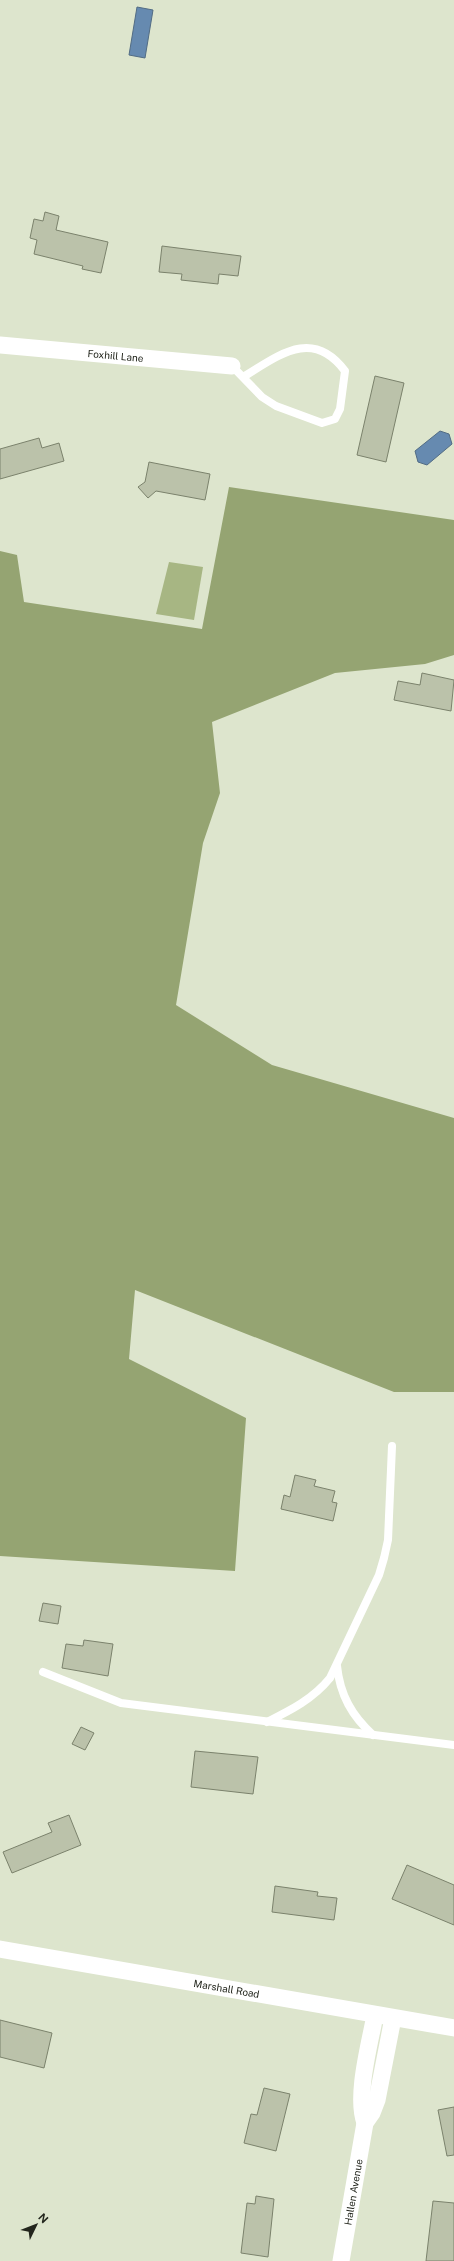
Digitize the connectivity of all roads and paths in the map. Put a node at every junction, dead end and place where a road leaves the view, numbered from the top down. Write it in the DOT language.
graph roads {
  1 [pos="0,345"];
  2 [pos="237,371"];
  3 [pos="392,1446"];
  4 [pos="337,1666"];
  5 [pos="44,1672"];
  6 [pos="266,1722"];
  7 [pos="372,1735"];
  8 [pos="454,1745"];
  9 [pos="0,1949"];
  10 [pos="375,2015"];
  11 [pos="393,2018"];
  12 [pos="454,2028"];
  13 [pos="365,2123"];
  14 [pos="341,2261"];
  1 -- 2 [label="street, Foxhill Lane"];
  2 -- 2 [label="lane"];
  3 -- 4 [label="lane"];
  4 -- 6 [label="lane"];
  4 -- 7 [label="lane"];
  5 -- 6 [label="lane"];
  6 -- 7 [label="lane"];
  7 -- 8 [label="lane"];
  9 -- 10 [label="street, Marshall Road"];
  10 -- 11 [label="street, Marshall Road"];
  10 -- 13 [label="street, Hallen Avenue"];
  11 -- 12 [label="street, Marshall Road"];
  11 -- 13 [label="street, Hallen Avenue"];
  13 -- 14 [label="street, Hallen Avenue"];
}
